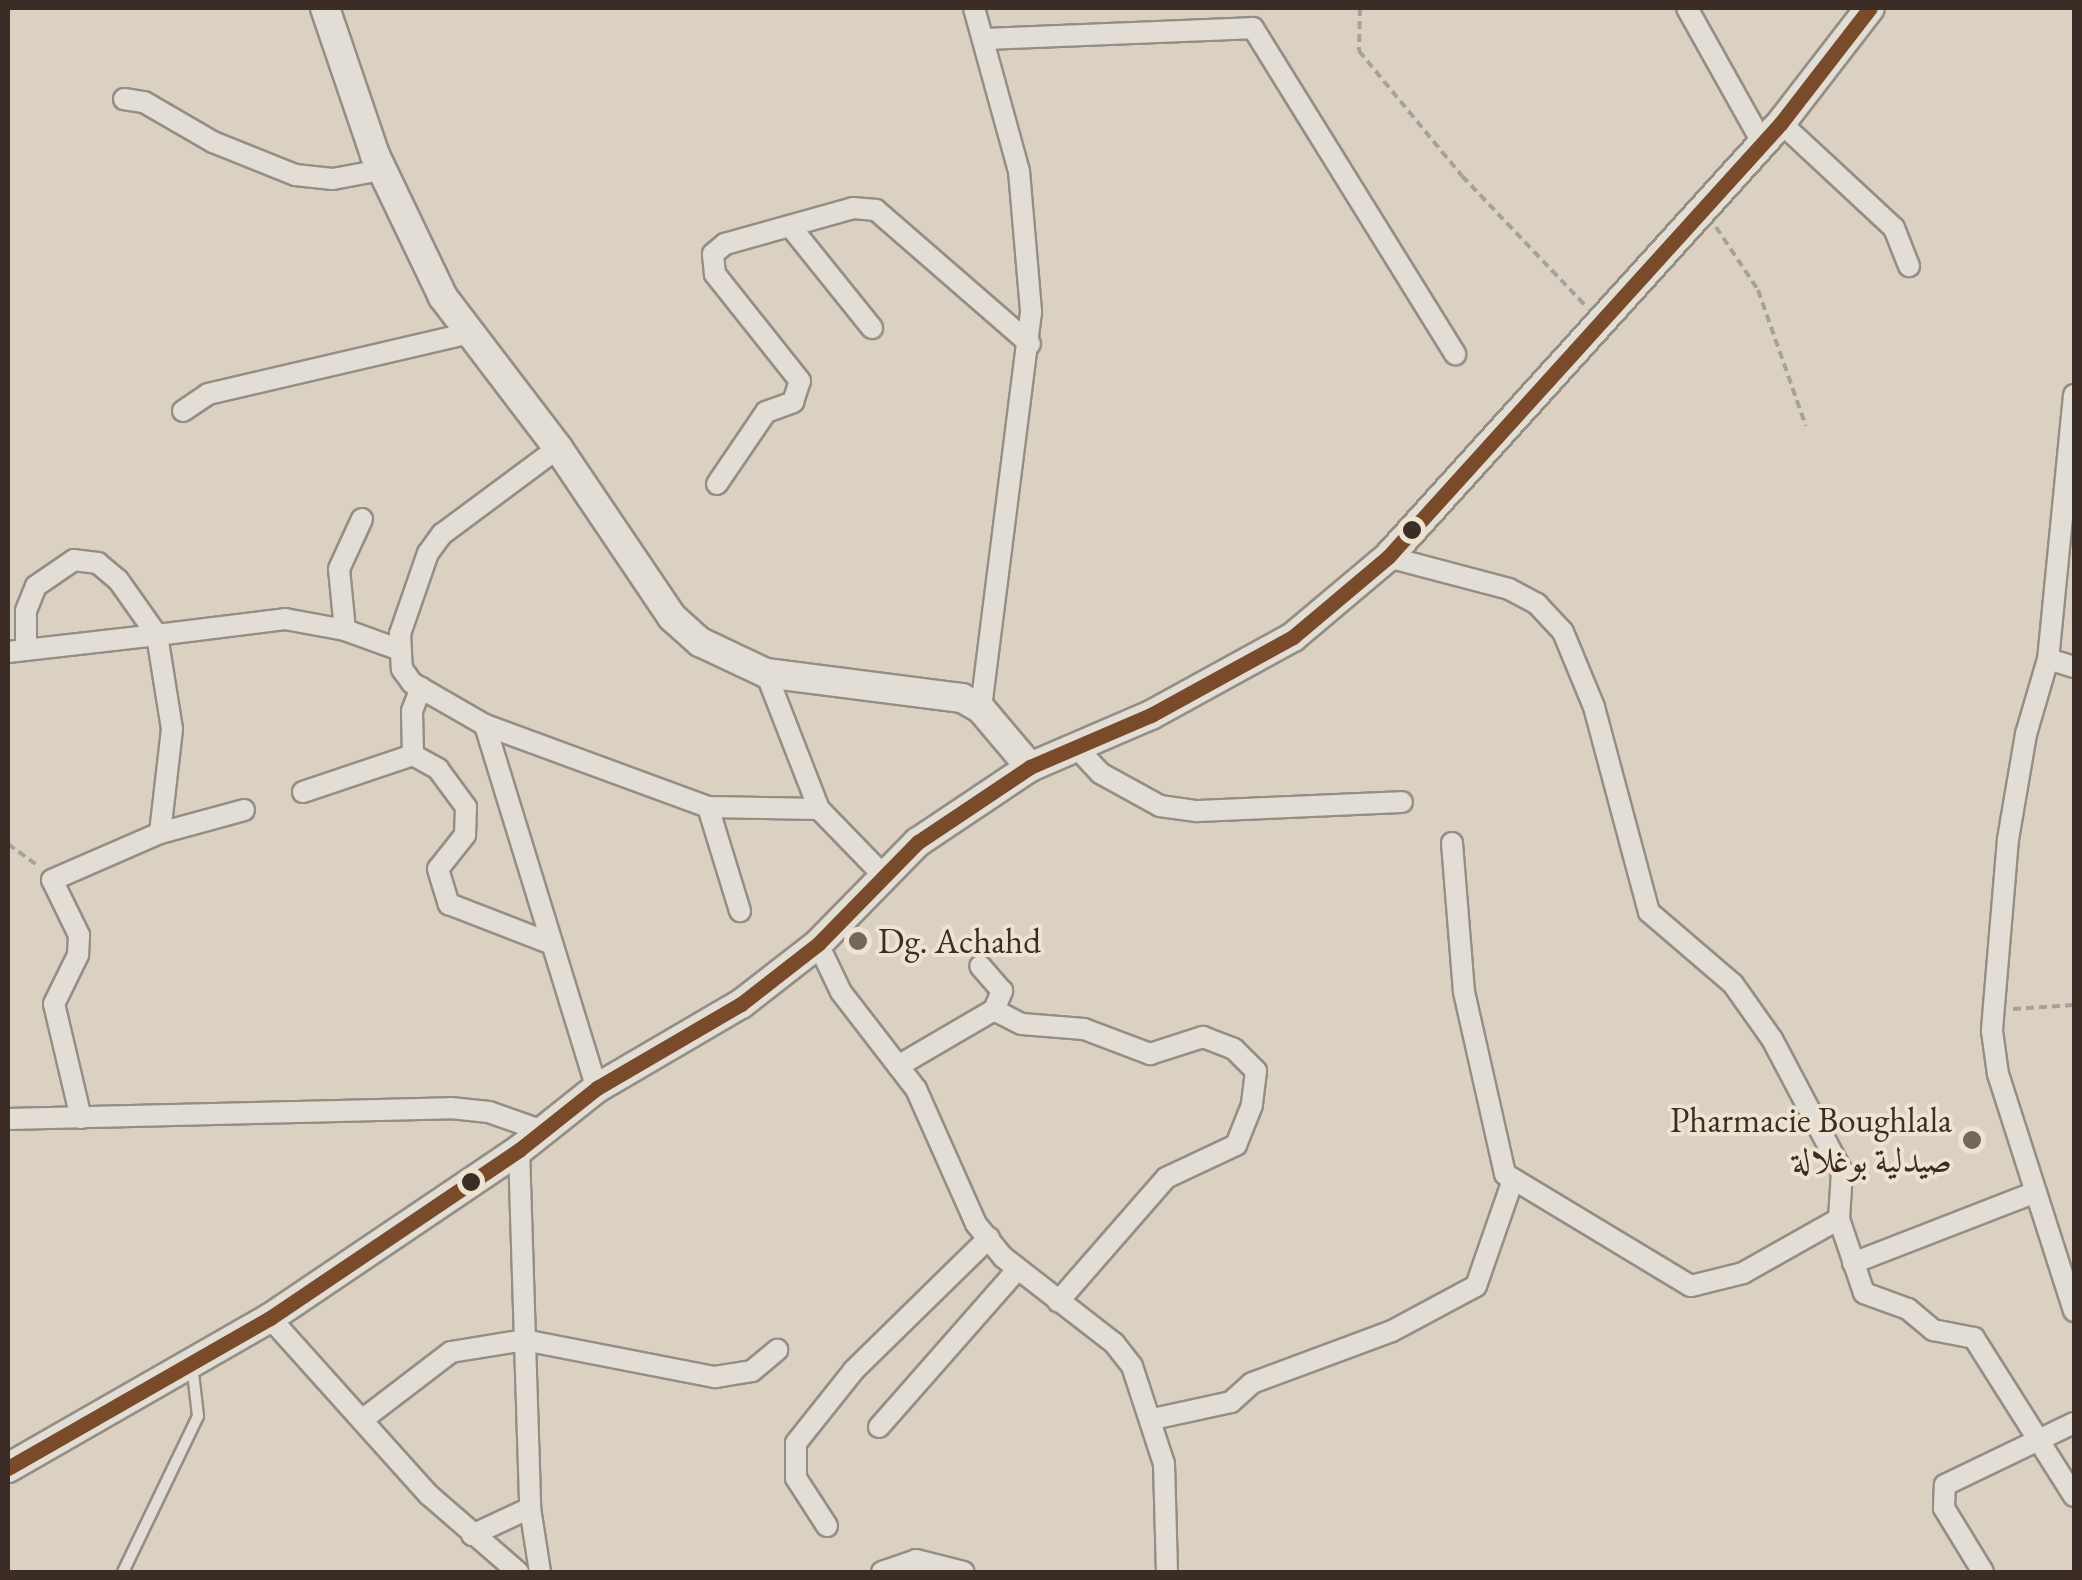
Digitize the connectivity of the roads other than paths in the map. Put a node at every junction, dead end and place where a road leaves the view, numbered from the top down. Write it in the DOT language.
graph roads {
  1 [pos="325,8"];
  2 [pos="974,8"];
  3 [pos="1688,8"];
  4 [pos="1870,8"];
  5 [pos="982,39"];
  6 [pos="124,99"];
  7 [pos="1772,133"];
  8 [pos="381,170"];
  9 [pos="790,226"];
  10 [pos="1909,266"];
  11 [pos="872,328"];
  12 [pos="470,333"];
  13 [pos="1030,344"];
  14 [pos="1455,354"];
  15 [pos="2074,395"];
  16 [pos="183,411"];
  17 [pos="558,448"];
  18 [pos="716,484"];
  19 [pos="362,520"];
  20 [pos="1388,557"];
  21 [pos="345,630"];
  22 [pos="157,635"];
  23 [pos="17,650"];
  24 [pos="400,650"];
  25 [pos="2048,659"];
  26 [pos="2074,666"];
  27 [pos="766,673"];
  28 [pos="421,688"];
  29 [pos="981,709"];
  30 [pos="485,725"];
  31 [pos="1076,747"];
  32 [pos="413,756"];
  33 [pos="1030,767"];
  34 [pos="304,792"];
  35 [pos="1402,802"];
  36 [pos="708,807"];
  37 [pos="819,809"];
  38 [pos="244,810"];
  39 [pos="160,833"];
  40 [pos="1452,842"];
  41 [pos="882,876"];
  42 [pos="740,911"];
  43 [pos="552,944"];
  44 [pos="818,944"];
  45 [pos="980,966"];
  46 [pos="994,1010"];
  47 [pos="898,1066"];
  48 [pos="596,1088"];
  49 [pos="82,1118"];
  50 [pos="8,1119"];
  51 [pos="544,1130"];
  52 [pos="519,1150"];
  53 [pos="1513,1180"];
  54 [pos="2036,1192"];
  55 [pos="1839,1218"];
  56 [pos="989,1238"];
  57 [pos="1852,1264"];
  58 [pos="1017,1270"];
  59 [pos="2072,1298"];
  60 [pos="1058,1302"];
  61 [pos="270,1318"];
  62 [pos="524,1340"];
  63 [pos="776,1350"];
  64 [pos="192,1363"];
  65 [pos="1153,1419"];
  66 [pos="362,1420"];
  67 [pos="2074,1423"];
  68 [pos="879,1427"];
  69 [pos="2040,1436"];
  70 [pos="8,1468"];
  71 [pos="2074,1496"];
  72 [pos="530,1508"];
  73 [pos="827,1526"];
  74 [pos="472,1535"];
  75 [pos="123,1572"];
  76 [pos="518,1572"];
  77 [pos="540,1572"];
  78 [pos="882,1572"];
  79 [pos="964,1572"];
  80 [pos="1167,1572"];
  81 [pos="1983,1572"];
  1 -- 8 [label="street"];
  2 -- 5 [label="street"];
  3 -- 7 [label="street"];
  4 -- 7 [label="street"];
  5 -- 13 [label="street"];
  5 -- 14 [label="street"];
  6 -- 8 [label="street"];
  7 -- 10 [label="street"];
  7 -- 20 [label="street"];
  8 -- 12 [label="street"];
  9 -- 11 [label="street"];
  9 -- 13 [label="street"];
  9 -- 18 [label="street"];
  12 -- 16 [label="street"];
  12 -- 17 [label="street"];
  13 -- 29 [label="street"];
  15 -- 25 [label="street"];
  17 -- 24 [label="street"];
  17 -- 27 [label="street"];
  19 -- 21 [label="street"];
  20 -- 31 [label="street"];
  20 -- 55 [label="street"];
  21 -- 22 [label="street"];
  21 -- 24 [label="street"];
  22 -- 23 [label="street"];
  22 -- 23 [label="street"];
  22 -- 39 [label="street"];
  24 -- 28 [label="street"];
  25 -- 26 [label="street"];
  25 -- 54 [label="street"];
  27 -- 29 [label="street"];
  27 -- 37 [label="street"];
  28 -- 30 [label="street"];
  28 -- 32 [label="street"];
  29 -- 33 [label="street"];
  30 -- 36 [label="street"];
  30 -- 43 [label="street"];
  31 -- 33 [label="street"];
  31 -- 35 [label="street"];
  32 -- 34 [label="street"];
  32 -- 43 [label="street"];
  33 -- 41 [label="street"];
  36 -- 37 [label="street"];
  36 -- 42 [label="street"];
  37 -- 41 [label="street"];
  38 -- 39 [label="street"];
  39 -- 49 [label="street"];
  40 -- 53 [label="street"];
  41 -- 44 [label="street"];
  43 -- 48 [label="street"];
  44 -- 47 [label="street"];
  44 -- 48 [label="street"];
  45 -- 46 [label="street"];
  46 -- 47 [label="street"];
  46 -- 60 [label="street"];
  47 -- 56 [label="street"];
  48 -- 51 [label="street"];
  49 -- 50 [label="street"];
  49 -- 51 [label="street"];
  51 -- 52 [label="street"];
  52 -- 61 [label="street"];
  52 -- 62 [label="street"];
  53 -- 55 [label="street"];
  53 -- 65 [label="street"];
  54 -- 57 [label="street"];
  54 -- 59 [label="street"];
  55 -- 57 [label="street"];
  56 -- 58 [label="street"];
  56 -- 73 [label="street"];
  57 -- 69 [label="street"];
  58 -- 60 [label="street"];
  58 -- 68 [label="street"];
  60 -- 65 [label="street"];
  61 -- 64 [label="street"];
  61 -- 66 [label="street"];
  62 -- 63 [label="street"];
  62 -- 66 [label="street"];
  62 -- 72 [label="street"];
  64 -- 70 [label="street"];
  64 -- 75 [label="lane"];
  65 -- 80 [label="street"];
  66 -- 74 [label="street"];
  67 -- 69 [label="street"];
  69 -- 71 [label="street"];
  69 -- 81 [label="street"];
  72 -- 74 [label="street"];
  72 -- 77 [label="street"];
  74 -- 76 [label="street"];
  78 -- 79 [label="street"];
}
